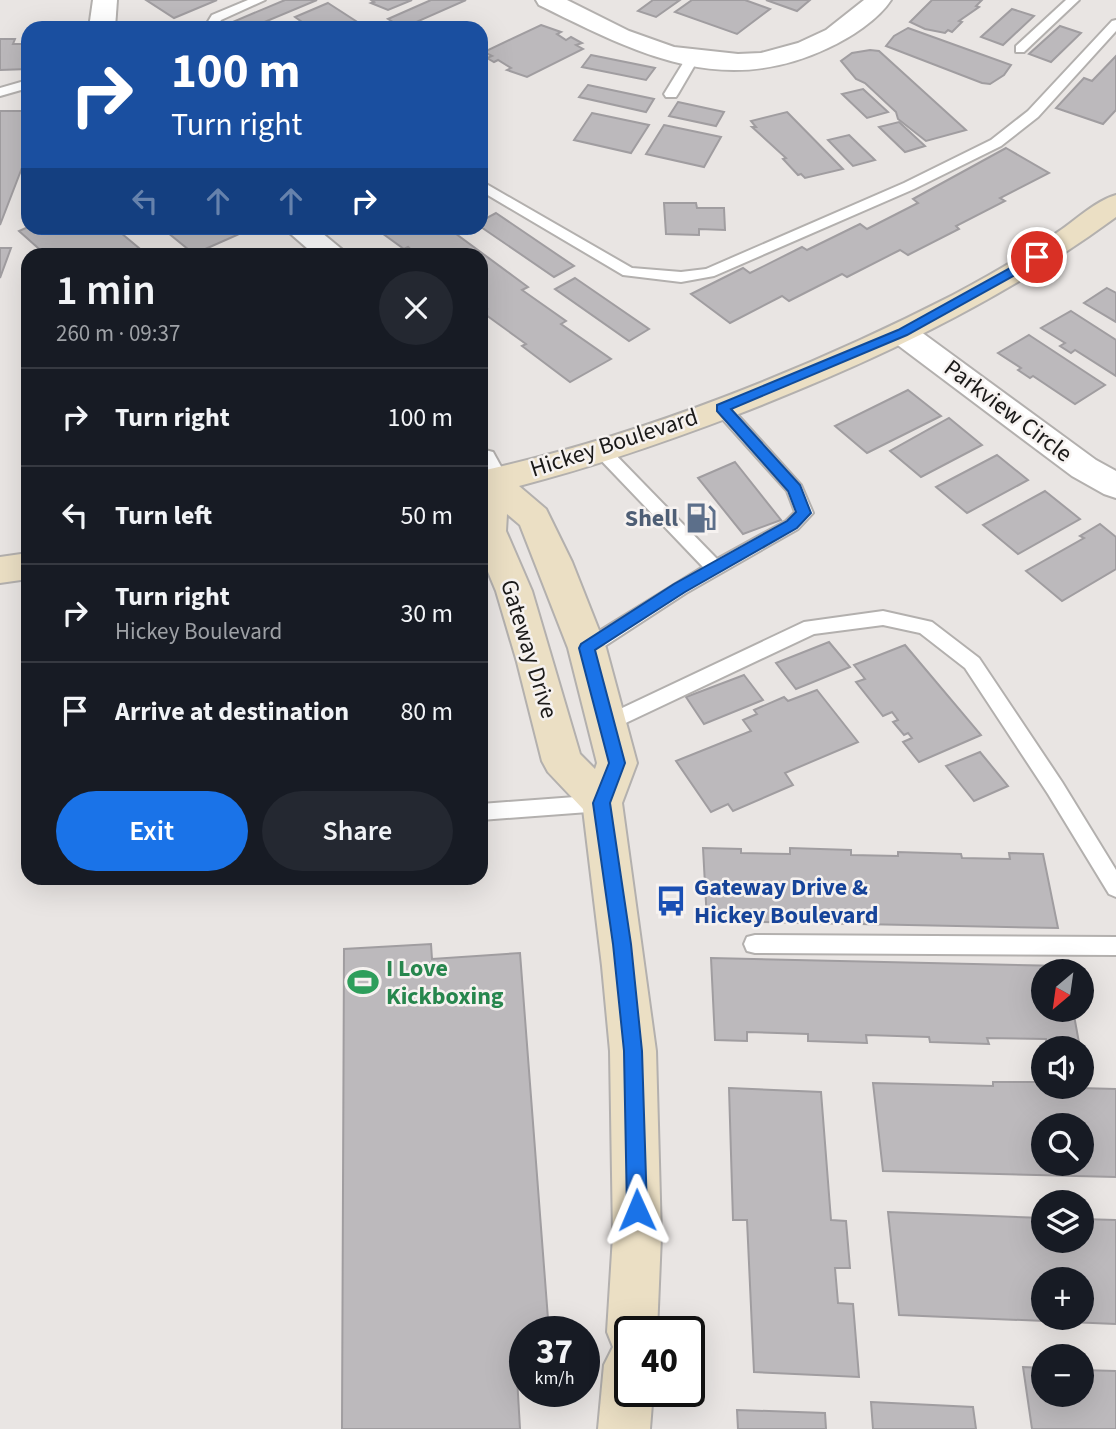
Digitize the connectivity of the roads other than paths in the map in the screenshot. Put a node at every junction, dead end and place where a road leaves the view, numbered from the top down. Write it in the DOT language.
graph roads {
  1 [pos="105,0"];
  2 [pos="259,0"];
  3 [pos="548,0"];
  4 [pos="879,0"];
  5 [pos="1073,0"];
  6 [pos="103,21"];
  7 [pos="214,21"];
  8 [pos="1116,24"];
  9 [pos="1020,49"];
  10 [pos="693,58"];
  11 [pos="21,86"];
  12 [pos="0,92"];
  13 [pos="671,94"];
  14 [pos="488,188"];
  15 [pos="1116,204"];
  16 [pos="307,235"];
  17 [pos="324,248"];
  18 [pos="902,332"];
  19 [pos="722,408"];
  20 [pos="601,450"];
  21 [pos="488,474"];
  22 [pos="488,478"];
  23 [pos="1116,486"];
  24 [pos="488,517"];
  25 [pos="21,567"];
  26 [pos="715,568"];
  27 [pos="0,570"];
  28 [pos="587,648"];
  29 [pos="608,723"];
  30 [pos="602,803"];
  31 [pos="488,811"];
  32 [pos="1116,888"];
  33 [pos="755,944"];
  34 [pos="1116,946"];
  35 [pos="633,1316"];
  36 [pos="626,1407"];
  37 [pos="624,1429"];
  1 -- 6 [label="street"];
  2 -- 7 [label="lane"];
  3 -- 10 [label="street"];
  4 -- 10 [label="street"];
  5 -- 9 [label="lane"];
  8 -- 14 [label="lane"];
  10 -- 13 [label="lane"];
  11 -- 12 [label="lane"];
  15 -- 18 [label="street, Hickey Boulevard"];
  16 -- 17 [label="street"];
  18 -- 19 [label="street, Hickey Boulevard"];
  18 -- 23 [label="street, Parkview Circle"];
  19 -- 20 [label="street, Hickey Boulevard"];
  19 -- 26 [label="lane"];
  20 -- 21 [label="street, Hickey Boulevard"];
  20 -- 26 [label="lane"];
  22 -- 28 [label="street, Gateway Drive"];
  24 -- 30 [label="street, Gateway Drive"];
  25 -- 27 [label="street"];
  26 -- 28 [label="lane"];
  28 -- 29 [label="street, Gateway Drive"];
  29 -- 30 [label="street, Gateway Drive"];
  29 -- 32 [label="lane"];
  30 -- 31 [label="lane"];
  30 -- 35 [label="street, Gateway Drive"];
  33 -- 34 [label="lane"];
  36 -- 37 [label="street"];
}
